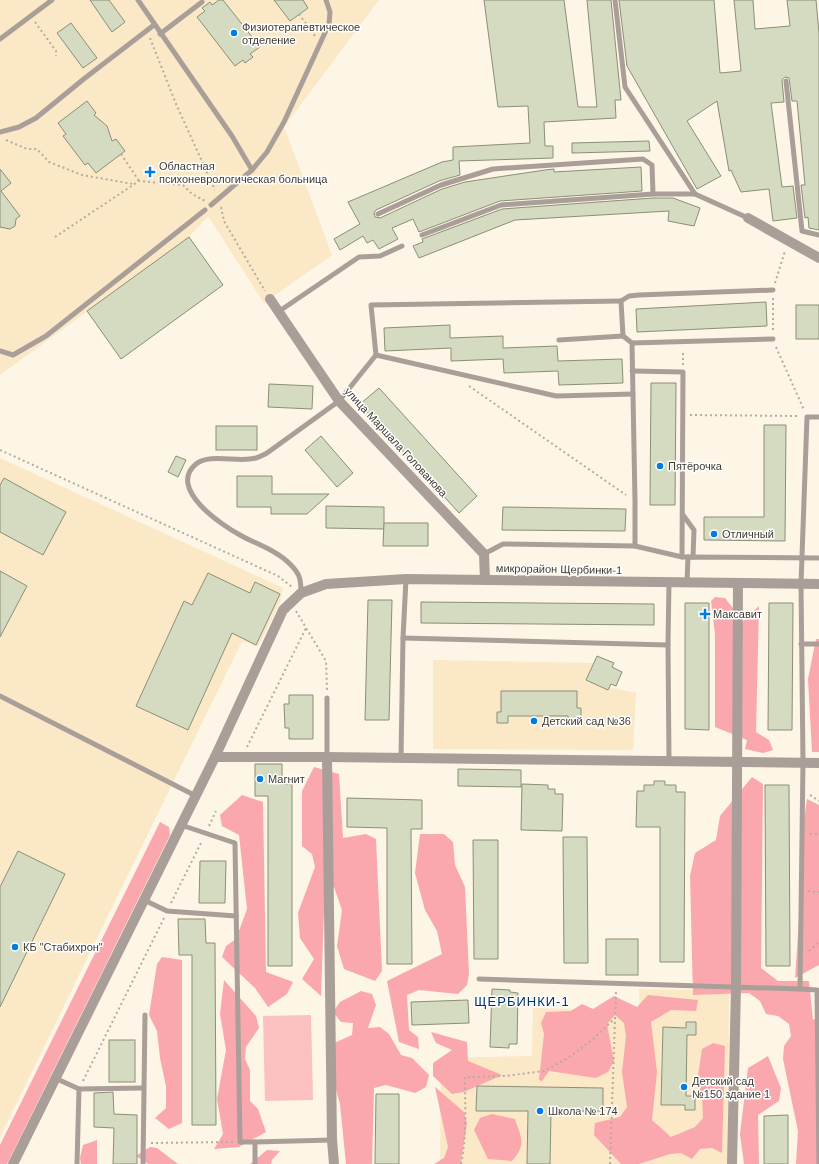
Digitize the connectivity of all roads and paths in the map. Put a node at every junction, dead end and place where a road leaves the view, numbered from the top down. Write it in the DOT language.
graph roads {
  1 [pos="52,0"];
  2 [pos="138,0"];
  3 [pos="326,0"];
  4 [pos="615,0"];
  5 [pos="202,2"];
  6 [pos="299,14"];
  7 [pos="30,17"];
  8 [pos="154,25"];
  9 [pos="147,30"];
  10 [pos="160,34"];
  11 [pos="0,39"];
  12 [pos="320,44"];
  13 [pos="56,56"];
  14 [pos="786,81"];
  15 [pos="0,132"];
  16 [pos="0,140"];
  17 [pos="121,154"];
  18 [pos="252,170"];
  19 [pos="139,181"];
  20 [pos="134,184"];
  21 [pos="653,194"];
  22 [pos="695,194"];
  23 [pos="219,198"];
  24 [pos="211,205"];
  25 [pos="205,210"];
  26 [pos="378,214"];
  27 [pos="748,218"];
  28 [pos="422,235"];
  29 [pos="819,235"];
  30 [pos="55,238"];
  31 [pos="788,240"];
  32 [pos="402,246"];
  33 [pos="819,258"];
  34 [pos="773,290"];
  35 [pos="270,299"];
  36 [pos="621,301"];
  37 [pos="278,312"];
  38 [pos="623,336"];
  39 [pos="773,339"];
  40 [pos="559,340"];
  41 [pos="683,342"];
  42 [pos="632,343"];
  43 [pos="0,351"];
  44 [pos="376,355"];
  45 [pos="632,372"];
  46 [pos="683,372"];
  47 [pos="466,384"];
  48 [pos="633,394"];
  49 [pos="339,401"];
  50 [pos="683,415"];
  51 [pos="807,417"];
  52 [pos="819,417"];
  53 [pos="0,450"];
  54 [pos="635,501"];
  55 [pos="683,515"];
  56 [pos="635,546"];
  57 [pos="484,554"];
  58 [pos="688,557"];
  59 [pos="802,558"];
  60 [pos="819,558"];
  61 [pos="406,579"];
  62 [pos="485,580"];
  63 [pos="670,582"];
  64 [pos="687,582"];
  65 [pos="738,584"];
  66 [pos="801,584"];
  67 [pos="819,584"];
  68 [pos="301,593"];
  69 [pos="291,603"];
  70 [pos="306,628"];
  71 [pos="403,638"];
  72 [pos="668,644"];
  73 [pos="802,644"];
  74 [pos="819,644"];
  75 [pos="0,696"];
  76 [pos="327,698"];
  77 [pos="215,757"];
  78 [pos="242,757"];
  79 [pos="328,757"];
  80 [pos="401,758"];
  81 [pos="669,761"];
  82 [pos="736,761"];
  83 [pos="803,762"];
  84 [pos="819,763"];
  85 [pos="196,796"];
  86 [pos="216,811"];
  87 [pos="181,825"];
  88 [pos="206,833"];
  89 [pos="144,900"];
  90 [pos="167,911"];
  91 [pos="236,916"];
  92 [pos="479,979"];
  93 [pos="616,983"];
  94 [pos="736,987"];
  95 [pos="800,989"];
  96 [pos="145,1015"];
  97 [pos="615,1018"];
  98 [pos="55,1078"];
  99 [pos="143,1088"];
  100 [pos="79,1089"];
  101 [pos="332,1140"];
  102 [pos="240,1142"];
  103 [pos="255,1142"];
  104 [pos="144,1143"];
  105 [pos="13,1164"];
  106 [pos="77,1164"];
  107 [pos="143,1164"];
  108 [pos="255,1164"];
  109 [pos="334,1164"];
  110 [pos="461,1164"];
  111 [pos="610,1164"];
  112 [pos="732,1164"];
  113 [pos="819,1164"];
  1 -- 7 [label="lane"];
  2 -- 8 [label="lane"];
  3 -- 12 [label="lane"];
  4 -- 22 [label="lane"];
  5 -- 10 [label="lane"];
  6 -- 12 [label="path"];
  7 -- 11 [label="lane"];
  7 -- 13 [label="path"];
  8 -- 9 [label="lane"];
  8 -- 10 [label="lane"];
  9 -- 15 [label="lane"];
  9 -- 23 [label="path"];
  10 -- 18 [label="lane"];
  12 -- 18 [label="lane"];
  14 -- 29 [label="lane"];
  16 -- 20 [label="path"];
  17 -- 19 [label="path"];
  18 -- 23 [label="lane"];
  19 -- 20 [label="path"];
  19 -- 24 [label="path"];
  20 -- 30 [label="path"];
  21 -- 22 [label="lane"];
  21 -- 26 [label="lane"];
  21 -- 28 [label="lane"];
  22 -- 27 [label="lane"];
  23 -- 24 [label="lane"];
  23 -- 35 [label="path"];
  25 -- 43 [label="lane"];
  27 -- 31 [label="street"];
  31 -- 33 [label="street"];
  31 -- 34 [label="path"];
  32 -- 37 [label="lane"];
  34 -- 36 [label="lane"];
  34 -- 39 [label="path"];
  35 -- 37 [label="street, улица Маршала Голованова"];
  36 -- 38 [label="lane"];
  36 -- 44 [label="lane"];
  37 -- 49 [label="street, улица Маршала Голованова"];
  38 -- 40 [label="lane"];
  38 -- 42 [label="lane"];
  39 -- 41 [label="lane"];
  39 -- 51 [label="path"];
  41 -- 42 [label="lane"];
  41 -- 46 [label="path"];
  42 -- 45 [label="lane"];
  44 -- 48 [label="lane"];
  44 -- 49 [label="lane"];
  45 -- 46 [label="lane"];
  45 -- 48 [label="lane"];
  46 -- 50 [label="lane"];
  47 -- 54 [label="path"];
  48 -- 54 [label="lane"];
  49 -- 57 [label="street, улица Маршала Голованова"];
  49 -- 68 [label="lane"];
  50 -- 51 [label="path"];
  50 -- 55 [label="lane"];
  51 -- 52 [label="lane"];
  51 -- 59 [label="lane"];
  53 -- 68 [label="path"];
  54 -- 56 [label="lane"];
  55 -- 58 [label="lane"];
  55 -- 58 [label="lane"];
  56 -- 57 [label="lane"];
  56 -- 58 [label="lane"];
  57 -- 62 [label="street"];
  58 -- 59 [label="lane"];
  58 -- 64 [label="lane"];
  59 -- 60 [label="lane"];
  59 -- 66 [label="lane"];
  61 -- 62 [label="street, микрорайон Щербинки-1"];
  61 -- 68 [label="street, микрорайон Щербинки-1"];
  61 -- 71 [label="lane"];
  62 -- 63 [label="street, микрорайон Щербинки-1"];
  63 -- 64 [label="street, микрорайон Щербинки-1"];
  63 -- 72 [label="lane"];
  64 -- 65 [label="street, микрорайон Щербинки-1"];
  65 -- 66 [label="street, микрорайон Щербинки-1"];
  65 -- 82 [label="street"];
  66 -- 67 [label="street, микрорайон Щербинки-1"];
  66 -- 73 [label="lane"];
  68 -- 69 [label="street"];
  69 -- 70 [label="path"];
  69 -- 77 [label="street"];
  70 -- 76 [label="path"];
  70 -- 78 [label="path"];
  71 -- 72 [label="lane"];
  71 -- 80 [label="lane"];
  72 -- 81 [label="lane"];
  73 -- 74 [label="lane"];
  73 -- 83 [label="lane"];
  75 -- 85 [label="lane"];
  76 -- 79 [label="lane"];
  77 -- 78 [label="street"];
  77 -- 85 [label="street"];
  78 -- 79 [label="street"];
  79 -- 80 [label="street"];
  79 -- 101 [label="street"];
  80 -- 81 [label="street"];
  81 -- 82 [label="street"];
  82 -- 83 [label="street"];
  82 -- 94 [label="street"];
  83 -- 84 [label="street"];
  83 -- 95 [label="lane"];
  85 -- 87 [label="street"];
  86 -- 88 [label="path"];
  87 -- 88 [label="lane"];
  87 -- 89 [label="street"];
  88 -- 90 [label="path"];
  88 -- 91 [label="lane"];
  89 -- 90 [label="lane"];
  89 -- 98 [label="street"];
  90 -- 91 [label="lane"];
  90 -- 100 [label="path"];
  91 -- 102 [label="lane"];
  92 -- 93 [label="lane"];
  93 -- 94 [label="lane"];
  93 -- 97 [label="path"];
  94 -- 95 [label="lane"];
  94 -- 112 [label="street"];
  95 -- 113 [label="lane"];
  96 -- 99 [label="lane"];
  97 -- 110 [label="path"];
  97 -- 111 [label="path"];
  98 -- 100 [label="lane"];
  98 -- 105 [label="street"];
  99 -- 100 [label="lane"];
  99 -- 104 [label="lane"];
  100 -- 106 [label="lane"];
  101 -- 103 [label="lane"];
  101 -- 109 [label="street"];
  102 -- 103 [label="lane"];
  102 -- 104 [label="path"];
  103 -- 108 [label="lane"];
  104 -- 107 [label="lane"];
}
